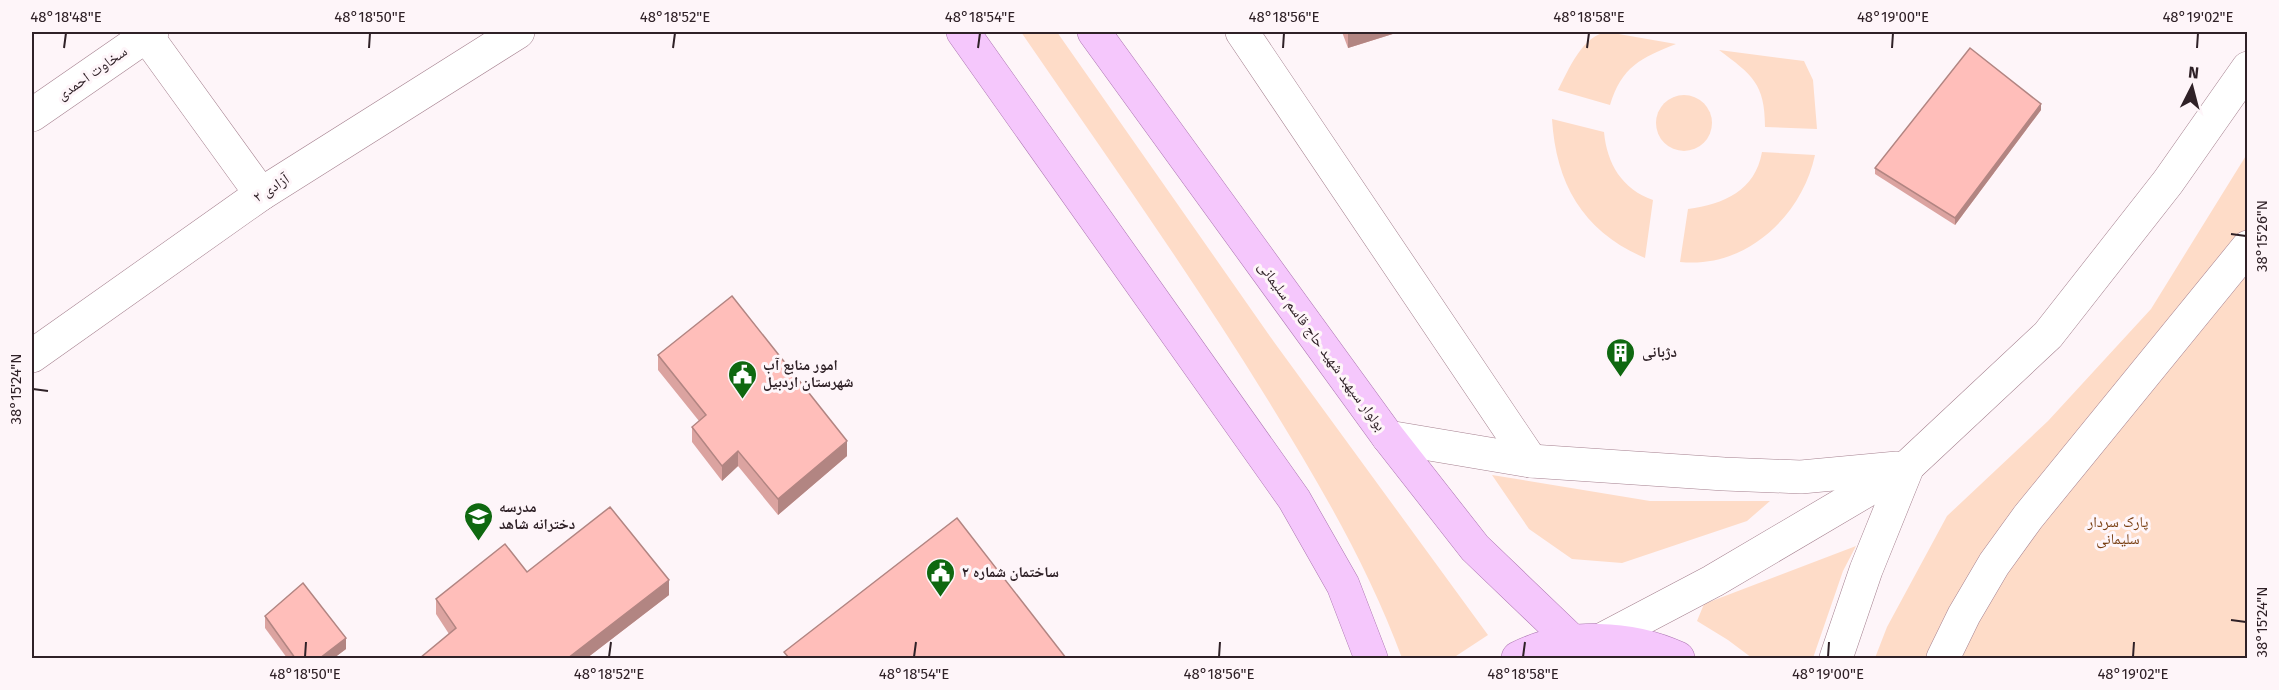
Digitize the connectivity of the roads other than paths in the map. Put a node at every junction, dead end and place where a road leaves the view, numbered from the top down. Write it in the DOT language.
graph roads {
  1 [pos="518,32"];
  2 [pos="963,32"];
  3 [pos="1094,32"];
  4 [pos="1242,32"];
  5 [pos="149,33"];
  6 [pos="2247,68"];
  7 [pos="32,115"];
  8 [pos="261,194"];
  9 [pos="2247,247"];
  10 [pos="32,356"];
  11 [pos="1388,437"];
  12 [pos="1531,461"];
  13 [pos="1908,466"];
  14 [pos="1587,641"];
  15 [pos="1371,658"];
  16 [pos="1518,658"];
  17 [pos="1678,658"];
  18 [pos="1836,658"];
  19 [pos="1943,658"];
  1 -- 8 [label="street, آزادی ۲"];
  2 -- 15 [label="main road"];
  3 -- 11 [label="main road, بولوار سپهبد شهید حاج قاسم سلیمانی"];
  4 -- 12 [label="street"];
  5 -- 7 [label="street, سخاوت احمدی"];
  5 -- 8 [label="street"];
  6 -- 13 [label="street"];
  8 -- 10 [label="street, آزادی ۲"];
  9 -- 19 [label="street"];
  11 -- 12 [label="street"];
  11 -- 14 [label="main road, بولوار سپهبد شهید حاج قاسم سلیمانی"];
  12 -- 13 [label="street"];
  13 -- 14 [label="street"];
  13 -- 18 [label="street"];
  14 -- 16 [label="main road"];
  14 -- 17 [label="main road"];
}
